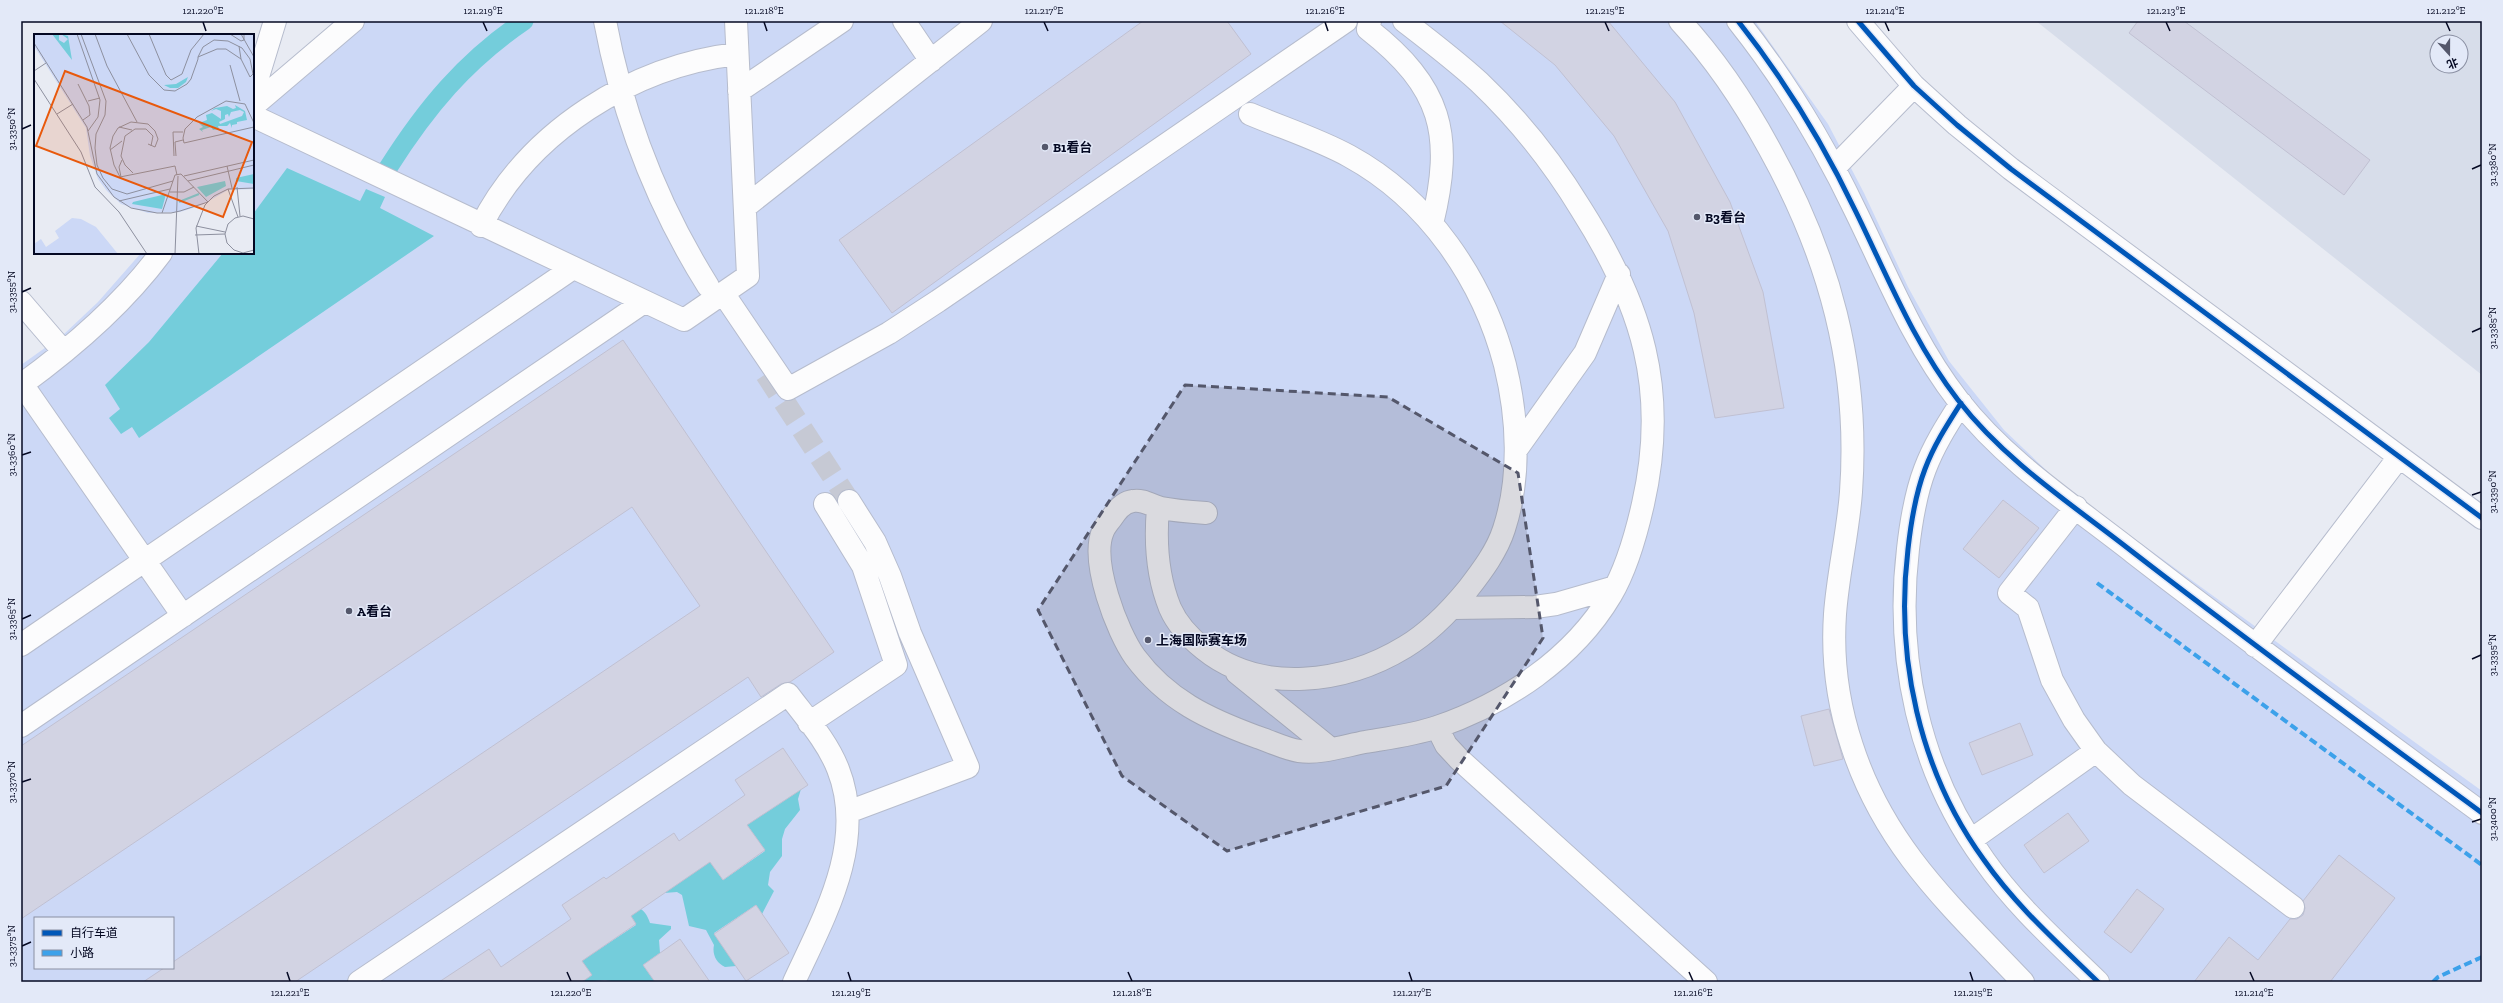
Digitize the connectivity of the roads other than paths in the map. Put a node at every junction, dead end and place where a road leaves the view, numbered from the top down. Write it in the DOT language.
graph roads {
  1 [pos="274,21"];
  2 [pos="352,21"];
  3 [pos="605,21"];
  4 [pos="736,21"];
  5 [pos="842,21"];
  6 [pos="904,21"];
  7 [pos="981,21"];
  8 [pos="1346,21"];
  9 [pos="1370,21"];
  10 [pos="1404,21"];
  11 [pos="1680,21"];
  12 [pos="1738,21"];
  13 [pos="1858,21"];
  14 [pos="737,54"];
  15 [pos="930,61"];
  16 [pos="1914,86"];
  17 [pos="254,89"];
  18 [pos="620,91"];
  19 [pos="739,91"];
  20 [pos="254,105"];
  21 [pos="1250,114"];
  22 [pos="254,116"];
  23 [pos="1834,168"];
  24 [pos="745,207"];
  25 [pos="1432,224"];
  26 [pos="481,226"];
  27 [pos="160,254"];
  28 [pos="573,268"];
  29 [pos="1619,274"];
  30 [pos="716,289"];
  31 [pos="21,302"];
  32 [pos="644,302"];
  33 [pos="64,352"];
  34 [pos="21,384"];
  35 [pos="1961,403"];
  36 [pos="1516,450"];
  37 [pos="2399,457"];
  38 [pos="849,500"];
  39 [pos="825,504"];
  40 [pos="2076,507"];
  41 [pos="1158,508"];
  42 [pos="1206,513"];
  43 [pos="2482,518"];
  44 [pos="144,560"];
  45 [pos="1615,587"];
  46 [pos="1453,608"];
  47 [pos="183,616"];
  48 [pos="21,645"];
  49 [pos="2255,646"];
  50 [pos="1228,666"];
  51 [pos="809,723"];
  52 [pos="21,726"];
  53 [pos="1437,727"];
  54 [pos="1331,749"];
  55 [pos="2096,751"];
  56 [pos="848,812"];
  57 [pos="2482,813"];
  58 [pos="1971,840"];
  59 [pos="2293,907"];
  60 [pos="359,982"];
  61 [pos="794,982"];
  62 [pos="1706,982"];
  63 [pos="2023,982"];
  64 [pos="2098,982"];
  1 -- 17 [label="street"];
  2 -- 20 [label="street"];
  3 -- 18 [label="street"];
  4 -- 14 [label="street"];
  5 -- 19 [label="street"];
  6 -- 15 [label="street"];
  7 -- 15 [label="street"];
  8 -- 30 [label="street"];
  9 -- 25 [label="street"];
  10 -- 29 [label="street"];
  11 -- 63 [label="street"];
  12 -- 23 [label="street"];
  13 -- 16 [label="street"];
  14 -- 18 [label="street"];
  14 -- 19 [label="street"];
  15 -- 24 [label="street"];
  16 -- 23 [label="street"];
  16 -- 37 [label="street"];
  18 -- 26 [label="street"];
  18 -- 30 [label="street"];
  19 -- 24 [label="street"];
  21 -- 25 [label="street"];
  22 -- 26 [label="street"];
  23 -- 35 [label="street"];
  24 -- 30 [label="street"];
  25 -- 36 [label="street"];
  26 -- 28 [label="street"];
  27 -- 33 [label="street"];
  28 -- 32 [label="street"];
  28 -- 44 [label="street"];
  29 -- 36 [label="street"];
  29 -- 45 [label="street"];
  30 -- 32 [label="street"];
  31 -- 33 [label="street"];
  32 -- 47 [label="street"];
  33 -- 34 [label="street"];
  34 -- 44 [label="street"];
  35 -- 40 [label="street"];
  35 -- 58 [label="street"];
  36 -- 46 [label="street"];
  37 -- 43 [label="street"];
  37 -- 49 [label="street"];
  38 -- 56 [label="street"];
  39 -- 51 [label="street"];
  40 -- 49 [label="street"];
  40 -- 55 [label="street"];
  41 -- 42 [label="street"];
  41 -- 50 [label="street"];
  41 -- 54 [label="street"];
  44 -- 47 [label="street"];
  44 -- 48 [label="street"];
  45 -- 46 [label="street"];
  45 -- 53 [label="street"];
  46 -- 50 [label="street"];
  47 -- 52 [label="street"];
  49 -- 57 [label="street"];
  50 -- 54 [label="street"];
  51 -- 56 [label="street"];
  51 -- 60 [label="street"];
  53 -- 54 [label="street"];
  53 -- 62 [label="street"];
  55 -- 58 [label="street"];
  55 -- 59 [label="street"];
  56 -- 61 [label="street"];
  58 -- 64 [label="street"];
}
